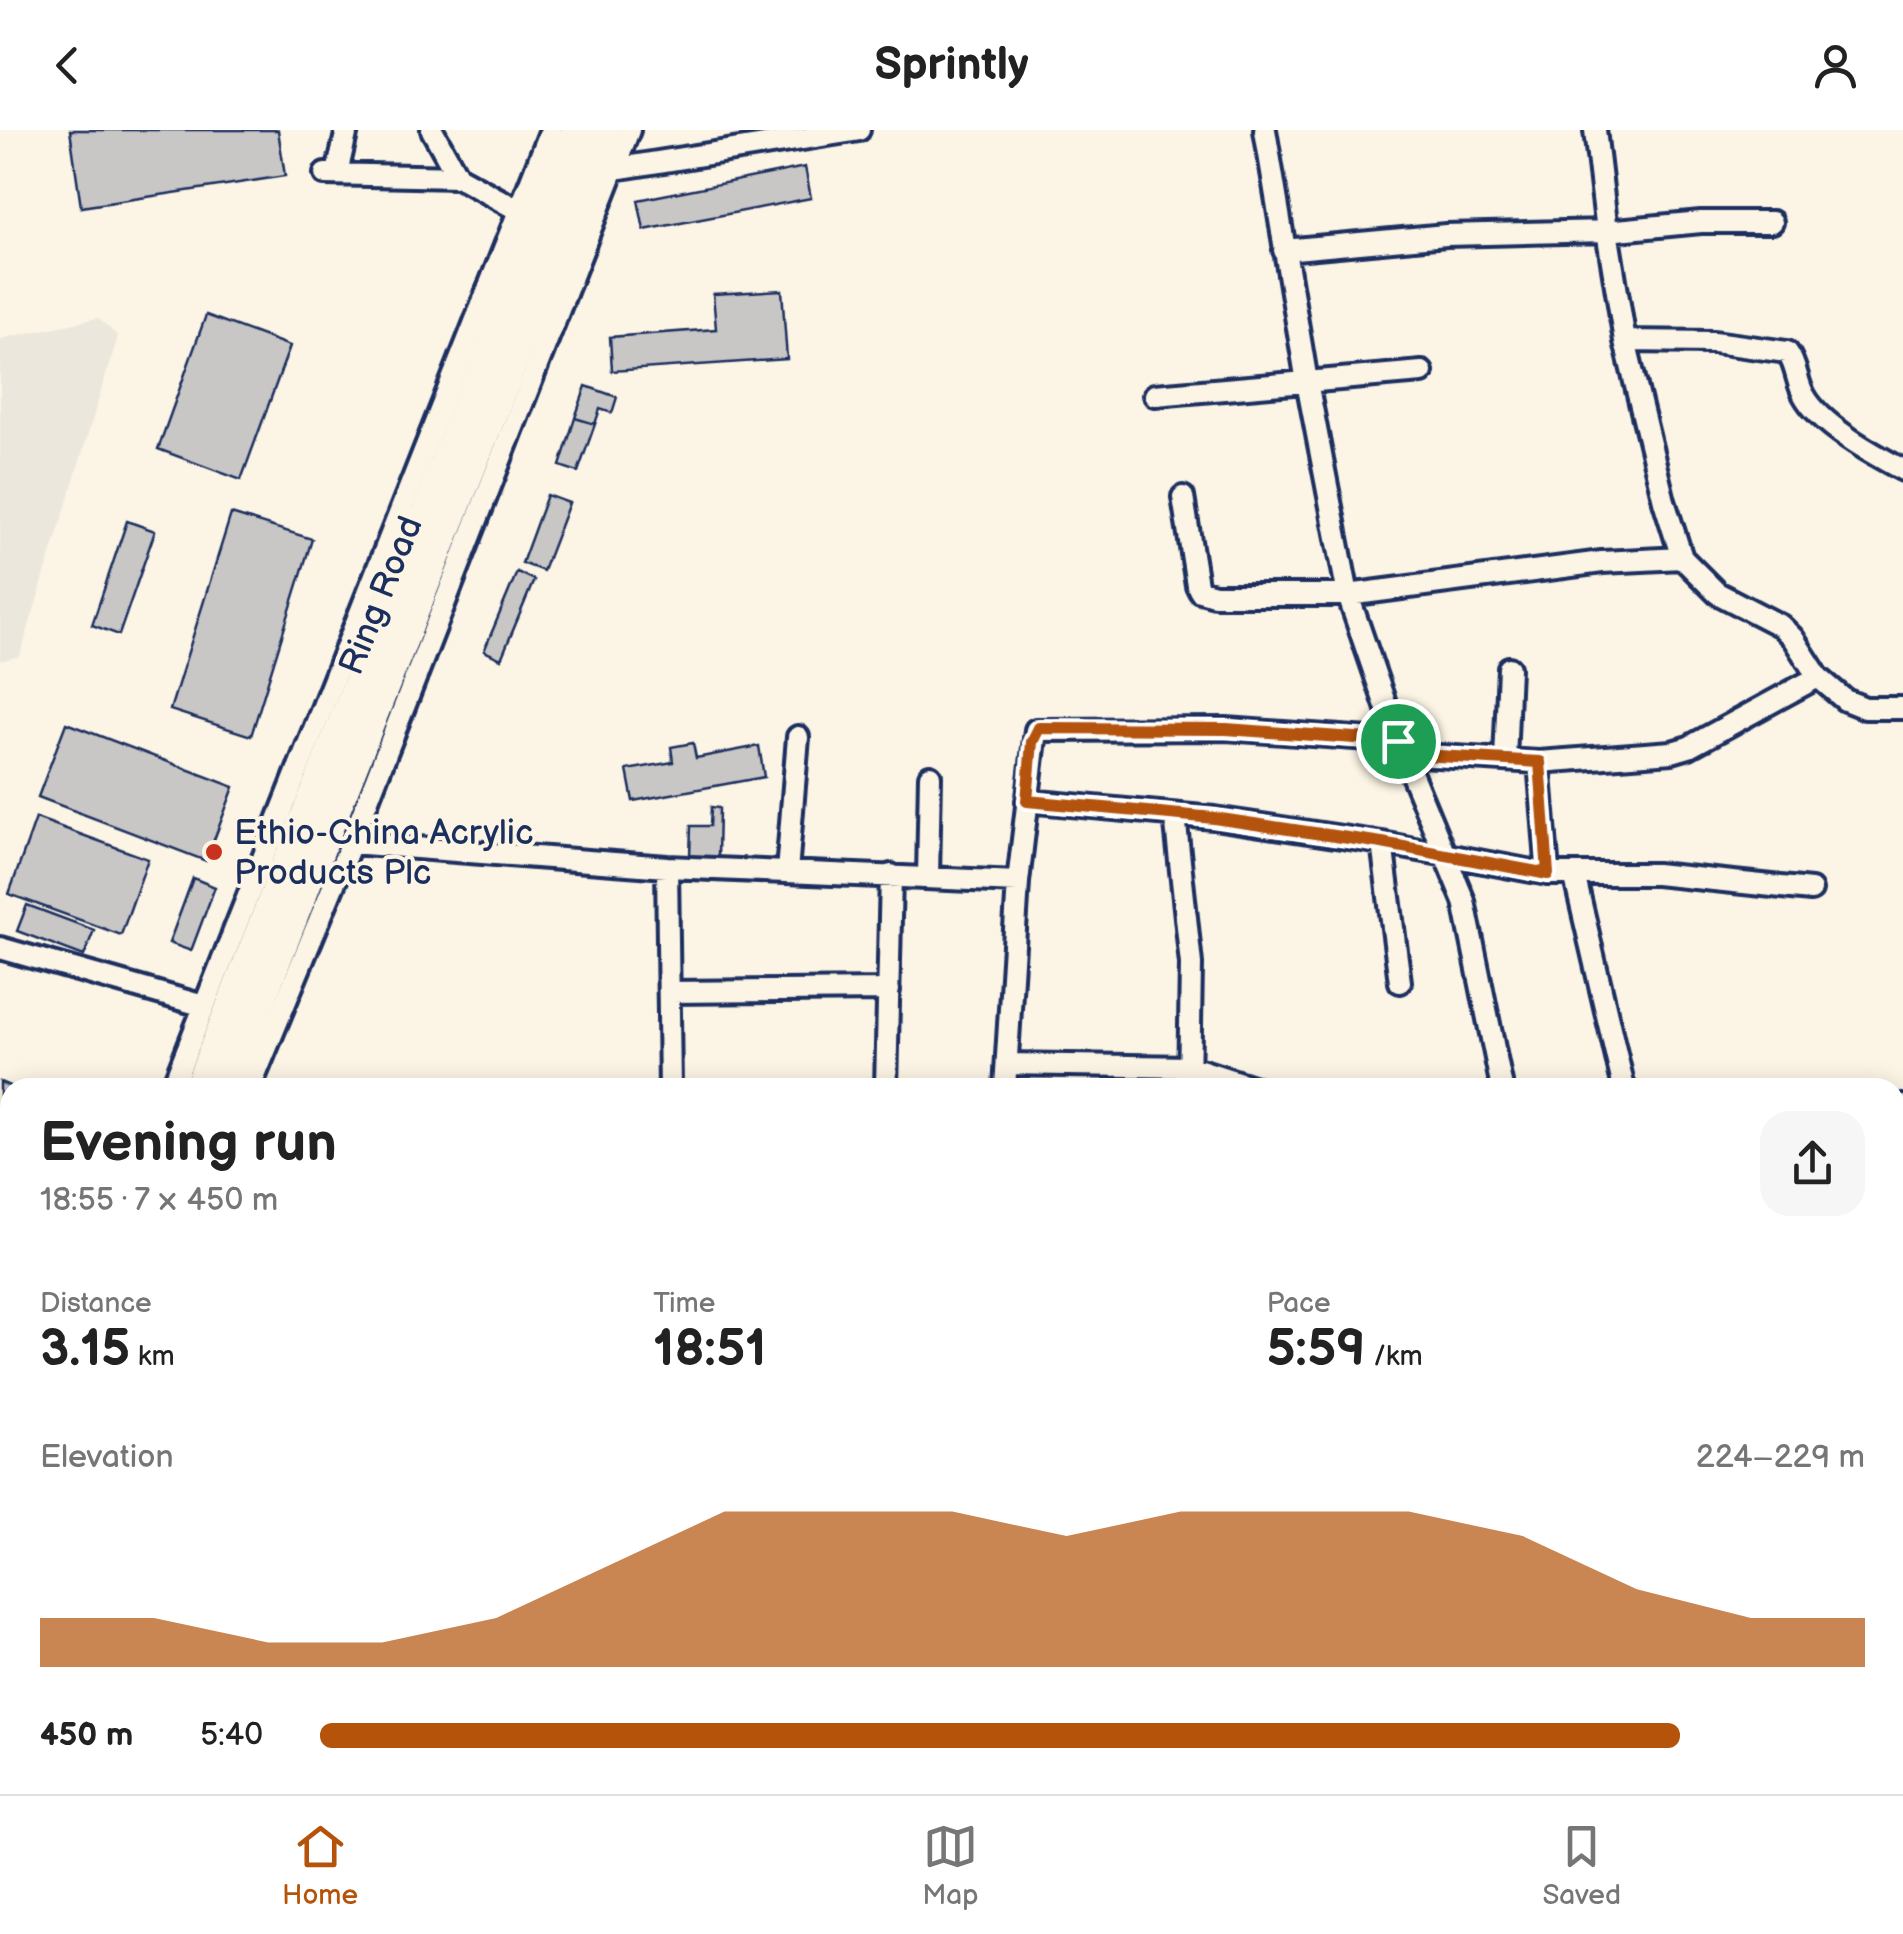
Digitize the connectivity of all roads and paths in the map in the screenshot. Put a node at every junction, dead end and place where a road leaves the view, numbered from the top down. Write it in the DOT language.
graph roads {
  1 [pos="347,130"];
  2 [pos="432,130"];
  3 [pos="551,130"];
  4 [pos="576,130"];
  5 [pos="604,130"];
  6 [pos="629,130"];
  7 [pos="859,130"];
  8 [pos="1265,130"];
  9 [pos="1595,130"];
  10 [pos="823,133"];
  11 [pos="614,169"];
  12 [pos="458,177"];
  13 [pos="520,211"];
  14 [pos="1772,222"];
  15 [pos="1607,231"];
  16 [pos="1284,250"];
  17 [pos="1625,341"];
  18 [pos="1422,372"];
  19 [pos="1307,382"];
  20 [pos="1155,395"];
  21 [pos="1903,470"];
  22 [pos="1183,497"];
  23 [pos="1682,558"];
  24 [pos="1348,595"];
  25 [pos="1510,668"];
  26 [pos="1818,677"];
  27 [pos="1903,708"];
  28 [pos="798,737"];
  29 [pos="1401,748"];
  30 [pos="1505,760"];
  31 [pos="1540,762"];
  32 [pos="930,776"];
  33 [pos="1027,801"];
  34 [pos="1175,815"];
  35 [pos="351,843"];
  36 [pos="1382,843"];
  37 [pos="1445,857"];
  38 [pos="667,867"];
  39 [pos="787,872"];
  40 [pos="1548,874"];
  41 [pos="1574,874"];
  42 [pos="891,875"];
  43 [pos="928,877"];
  44 [pos="1018,882"];
  45 [pos="1811,890"];
  46 [pos="0,948"];
  47 [pos="1400,982"];
  48 [pos="888,990"];
  49 [pos="669,992"];
  50 [pos="204,1006"];
  51 [pos="1007,1064"];
  52 [pos="176,1078"];
  53 [pos="204,1078"];
  54 [pos="229,1078"];
  55 [pos="254,1078"];
  56 [pos="670,1078"];
  57 [pos="886,1078"];
  58 [pos="1006,1078"];
  59 [pos="1190,1078"];
  60 [pos="1500,1078"];
  61 [pos="1622,1078"];
  1 -- 12 [label="street"];
  2 -- 12 [label="street"];
  3 -- 13 [label="street"];
  4 -- 53 [label="highway, Ring Road"];
  5 -- 54 [label="highway, Ring Road"];
  6 -- 11 [label="street"];
  7 -- 10 [label="street"];
  8 -- 16 [label="street"];
  9 -- 15 [label="street"];
  10 -- 11 [label="street"];
  11 -- 35 [label="street"];
  12 -- 13 [label="street"];
  13 -- 50 [label="street"];
  14 -- 15 [label="street"];
  15 -- 16 [label="street"];
  15 -- 17 [label="street"];
  16 -- 19 [label="street"];
  17 -- 21 [label="street"];
  17 -- 23 [label="street"];
  18 -- 19 [label="street"];
  19 -- 20 [label="street"];
  19 -- 24 [label="street"];
  22 -- 24 [label="street"];
  23 -- 24 [label="street"];
  23 -- 26 [label="street"];
  24 -- 29 [label="street"];
  25 -- 30 [label="street"];
  26 -- 27 [label="street"];
  26 -- 31 [label="street"];
  28 -- 39 [label="street"];
  29 -- 30 [label="street"];
  29 -- 33 [label="street"];
  29 -- 37 [label="street"];
  30 -- 31 [label="street"];
  31 -- 40 [label="street"];
  32 -- 43 [label="street"];
  33 -- 34 [label="street"];
  33 -- 44 [label="street"];
  34 -- 36 [label="street"];
  34 -- 59 [label="street"];
  35 -- 38 [label="street"];
  35 -- 55 [label="street"];
  36 -- 37 [label="street"];
  36 -- 47 [label="street"];
  37 -- 40 [label="street"];
  37 -- 60 [label="street"];
  38 -- 39 [label="street"];
  38 -- 49 [label="street"];
  39 -- 42 [label="street"];
  40 -- 41 [label="street"];
  41 -- 45 [label="street"];
  41 -- 61 [label="street"];
  42 -- 43 [label="street"];
  42 -- 48 [label="street"];
  43 -- 44 [label="street"];
  44 -- 51 [label="street"];
  46 -- 50 [label="street"];
  48 -- 49 [label="street"];
  48 -- 57 [label="street"];
  49 -- 56 [label="street"];
  50 -- 52 [label="street"];
  51 -- 58 [label="street"];
  51 -- 59 [label="street"];
}
